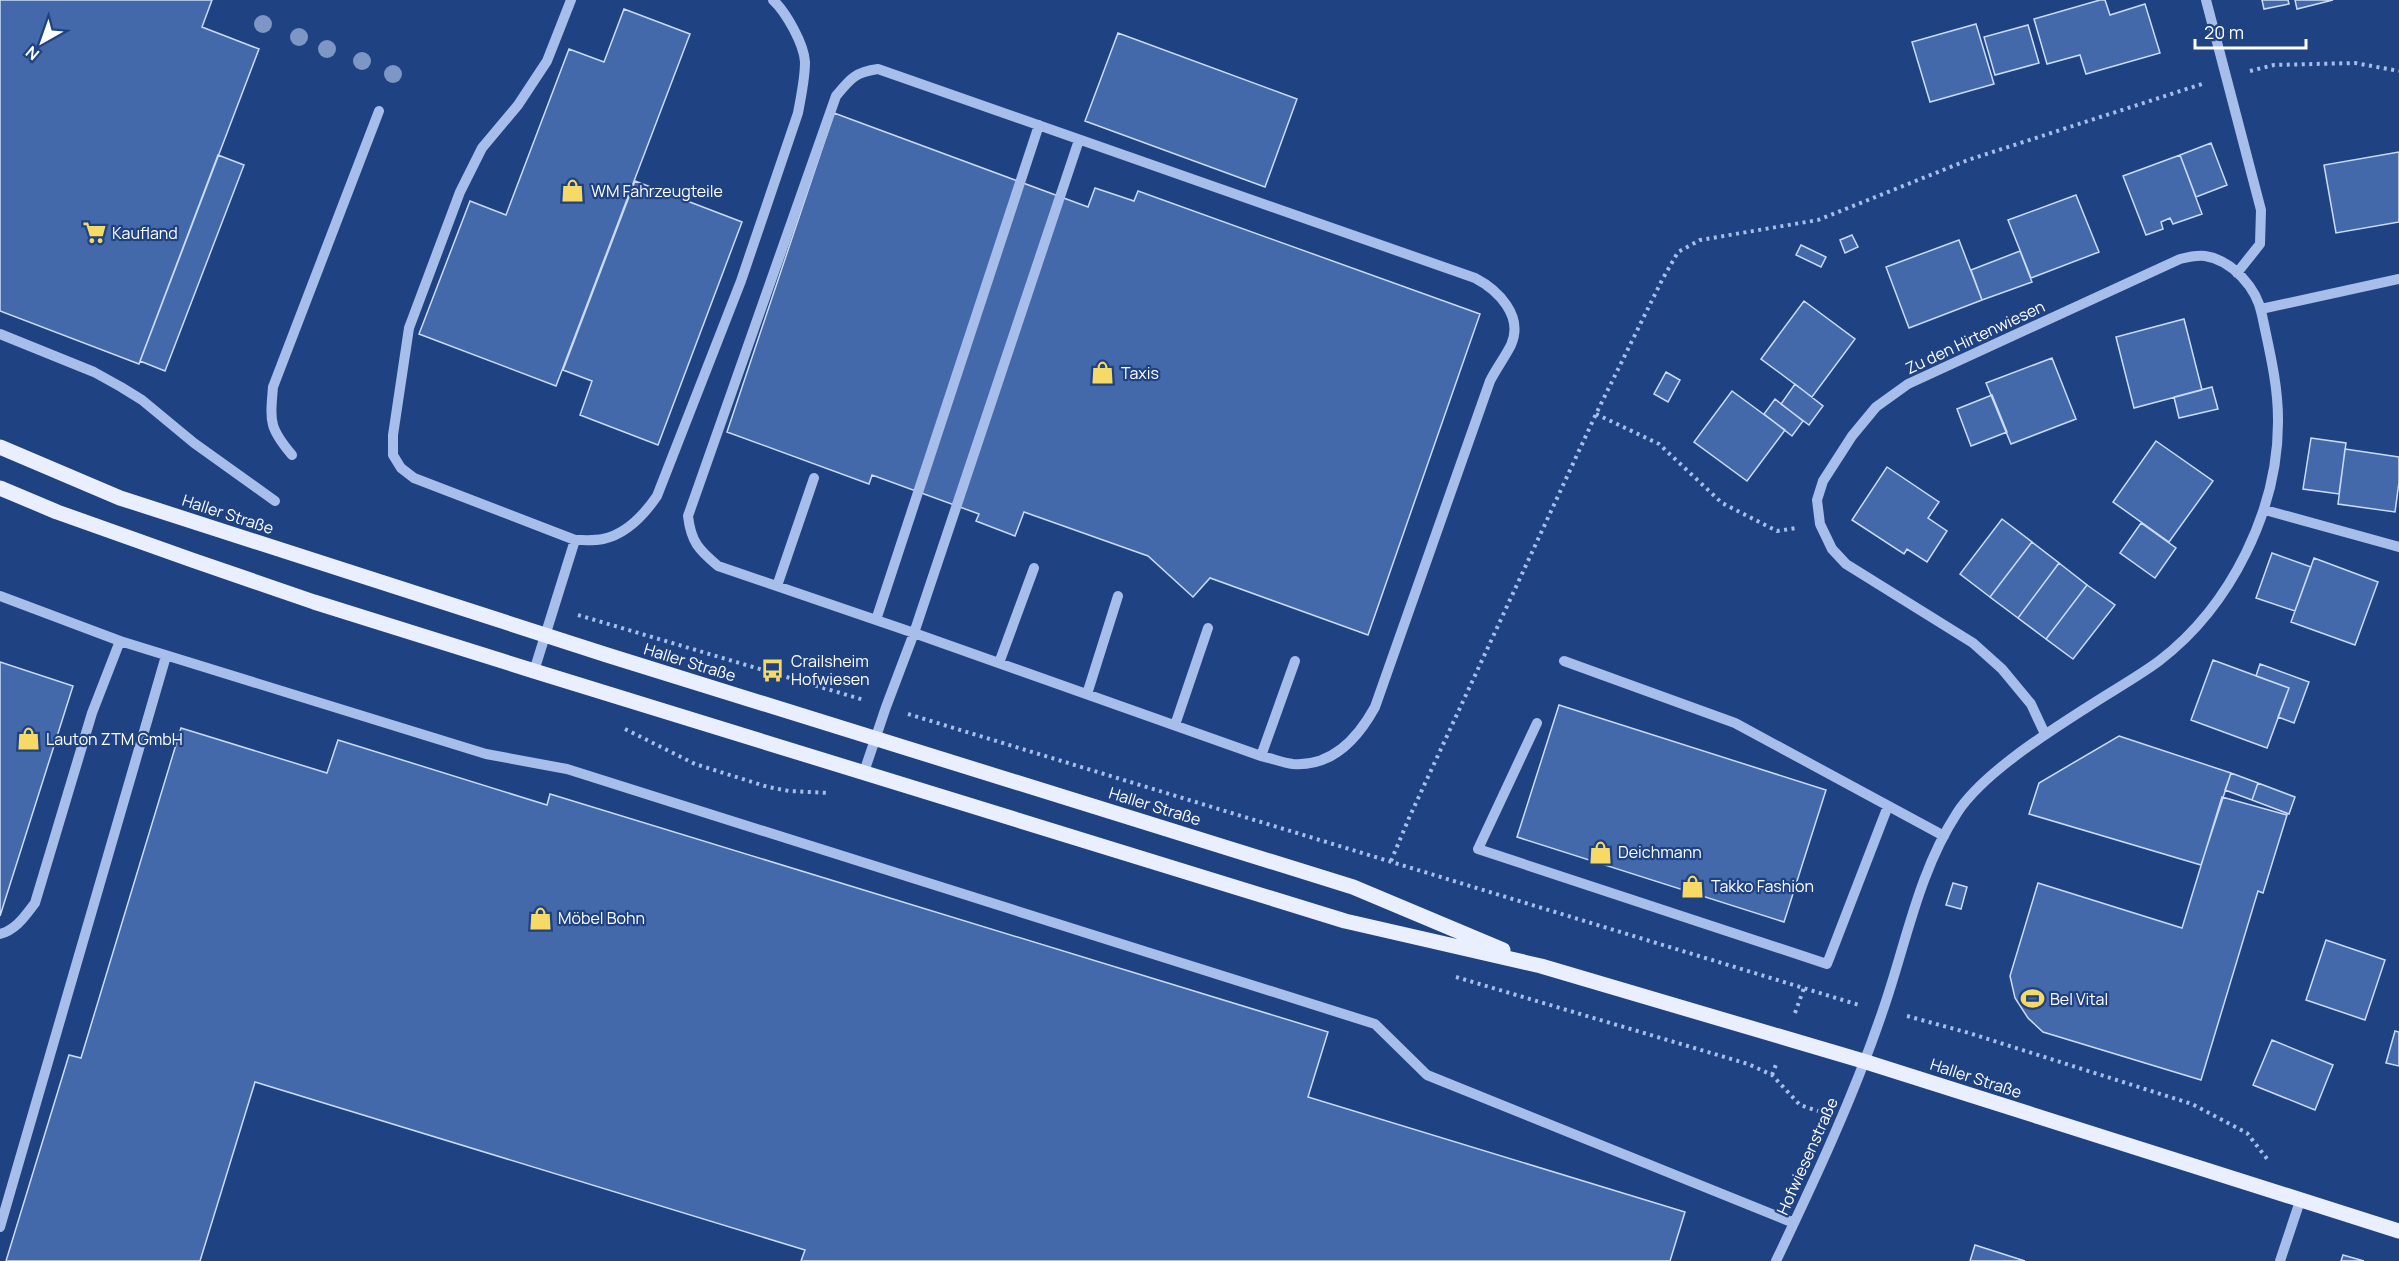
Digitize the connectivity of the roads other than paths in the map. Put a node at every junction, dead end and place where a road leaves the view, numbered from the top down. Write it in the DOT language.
graph roads {
  1 [pos="571,0"];
  2 [pos="773,0"];
  3 [pos="2206,0"];
  4 [pos="379,111"];
  5 [pos="1039,125"];
  6 [pos="1079,140"];
  7 [pos="2237,273"];
  8 [pos="2399,279"];
  9 [pos="2261,309"];
  10 [pos="0,334"];
  11 [pos="0,447"];
  12 [pos="292,455"];
  13 [pos="814,478"];
  14 [pos="0,488"];
  15 [pos="275,501"];
  16 [pos="2265,510"];
  17 [pos="575,540"];
  18 [pos="2399,547"];
  19 [pos="1034,568"];
  20 [pos="777,586"];
  21 [pos="0,596"];
  22 [pos="1118,596"];
  23 [pos="876,620"];
  24 [pos="1208,628"];
  25 [pos="914,633"];
  26 [pos="544,635"];
  27 [pos="120,641"];
  28 [pos="166,656"];
  29 [pos="1295,661"];
  30 [pos="1564,661"];
  31 [pos="999,663"];
  32 [pos="534,671"];
  33 [pos="1088,694"];
  34 [pos="1537,723"];
  35 [pos="1175,725"];
  36 [pos="2045,734"];
  37 [pos="875,738"];
  38 [pos="1261,756"];
  39 [pos="864,772"];
  40 [pos="1888,806"];
  41 [pos="1944,836"];
  42 [pos="0,934"];
  43 [pos="1541,966"];
  44 [pos="1883,1010"];
  45 [pos="1863,1061"];
  46 [pos="2300,1201"];
  47 [pos="1794,1223"];
  48 [pos="0,1227"];
  49 [pos="2399,1231"];
  50 [pos="1776,1261"];
  51 [pos="2280,1261"];
  1 -- 17 [label="street"];
  2 -- 17 [label="street"];
  3 -- 7 [label="street"];
  4 -- 12 [label="street"];
  5 -- 6 [label="street"];
  5 -- 20 [label="street"];
  5 -- 23 [label="street"];
  6 -- 25 [label="street"];
  6 -- 38 [label="street"];
  7 -- 9 [label="street, Zu den Hirtenwiesen"];
  7 -- 36 [label="street, Zu den Hirtenwiesen"];
  8 -- 9 [label="street"];
  9 -- 16 [label="street, Zu den Hirtenwiesen"];
  10 -- 15 [label="street"];
  11 -- 26 [label="main road, Haller Straße"];
  13 -- 20 [label="street"];
  14 -- 32 [label="main road, Haller Straße"];
  16 -- 18 [label="street"];
  16 -- 36 [label="street, Zu den Hirtenwiesen"];
  17 -- 26 [label="street"];
  19 -- 31 [label="street"];
  20 -- 23 [label="street"];
  21 -- 27 [label="street"];
  22 -- 33 [label="street"];
  23 -- 25 [label="street"];
  24 -- 35 [label="street"];
  25 -- 31 [label="street"];
  25 -- 37 [label="street"];
  26 -- 32 [label="street"];
  26 -- 37 [label="main road, Haller Straße"];
  27 -- 28 [label="street"];
  27 -- 42 [label="street"];
  28 -- 47 [label="street"];
  28 -- 48 [label="street"];
  29 -- 38 [label="street"];
  30 -- 40 [label="street"];
  31 -- 33 [label="street"];
  32 -- 39 [label="main road, Haller Straße"];
  33 -- 35 [label="street"];
  34 -- 40 [label="street"];
  35 -- 38 [label="street"];
  36 -- 41 [label="street, Zu den Hirtenwiesen"];
  37 -- 39 [label="street"];
  37 -- 43 [label="main road, Haller Straße"];
  39 -- 43 [label="main road, Haller Straße"];
  40 -- 41 [label="street"];
  41 -- 44 [label="street, Zu den Hirtenwiesen"];
  43 -- 45 [label="main road, Haller Straße"];
  44 -- 45 [label="street, Hofwiesenstraße"];
  45 -- 46 [label="main road, Haller Straße"];
  45 -- 47 [label="street, Hofwiesenstraße"];
  46 -- 49 [label="main road, Haller Straße"];
  46 -- 51 [label="street"];
  47 -- 50 [label="street, Hofwiesenstraße"];
}
